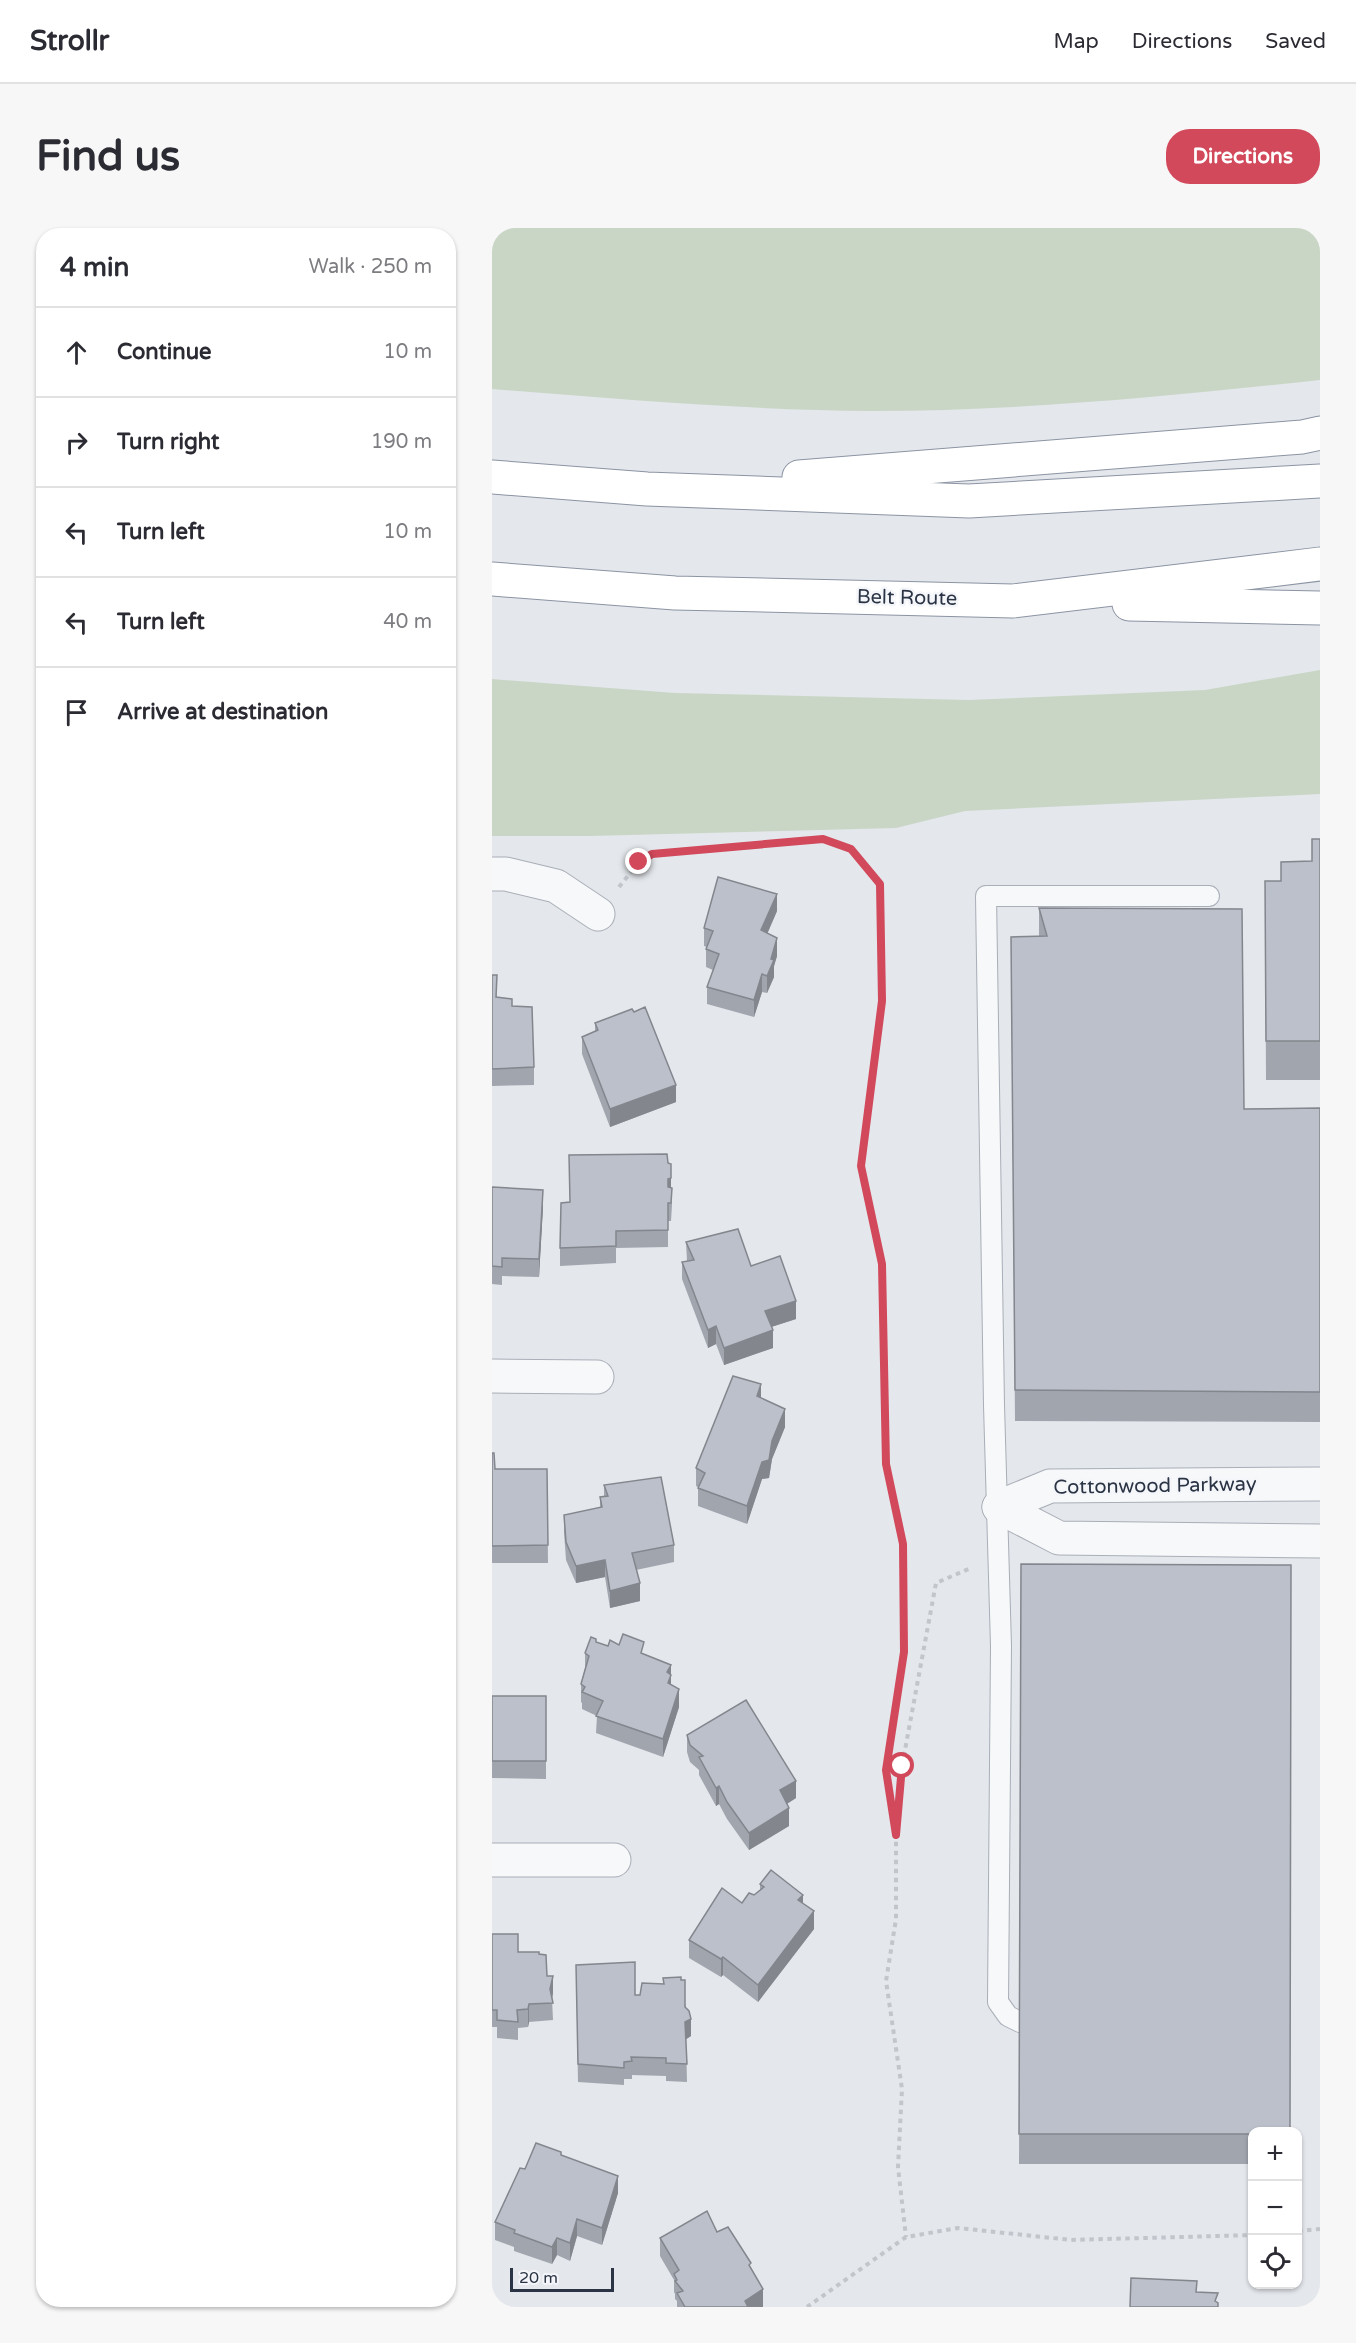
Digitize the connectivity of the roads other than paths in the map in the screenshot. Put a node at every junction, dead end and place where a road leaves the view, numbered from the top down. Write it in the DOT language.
graph roads {
  1 [pos="1320,433"];
  2 [pos="492,477"];
  3 [pos="1320,481"];
  4 [pos="647,489"];
  5 [pos="1320,564"];
  6 [pos="492,579"];
  7 [pos="1013,601"];
  8 [pos="1320,608"];
  9 [pos="492,874"];
  10 [pos="1209,896"];
  11 [pos="598,914"];
  12 [pos="492,1376"];
  13 [pos="597,1377"];
  14 [pos="1320,1484"];
  15 [pos="999,1507"];
  16 [pos="1320,1540"];
  17 [pos="1000,1739"];
  18 [pos="1021,1739"];
  19 [pos="1020,1835"];
  20 [pos="1000,1836"];
  21 [pos="492,1860"];
  22 [pos="614,1860"];
  23 [pos="1020,2022"];
  1 -- 4 [label="highway"];
  2 -- 4 [label="highway"];
  3 -- 4 [label="highway"];
  5 -- 7 [label="highway, Belt Route"];
  6 -- 7 [label="highway, Belt Route"];
  7 -- 8 [label="highway"];
  9 -- 11 [label="street"];
  10 -- 15 [label="lane"];
  12 -- 13 [label="street"];
  14 -- 15 [label="street, Cottonwood Parkway"];
  15 -- 16 [label="street"];
  15 -- 17 [label="lane"];
  17 -- 18 [label="lane"];
  17 -- 20 [label="lane"];
  19 -- 20 [label="lane"];
  20 -- 23 [label="lane"];
  21 -- 22 [label="street"];
}
